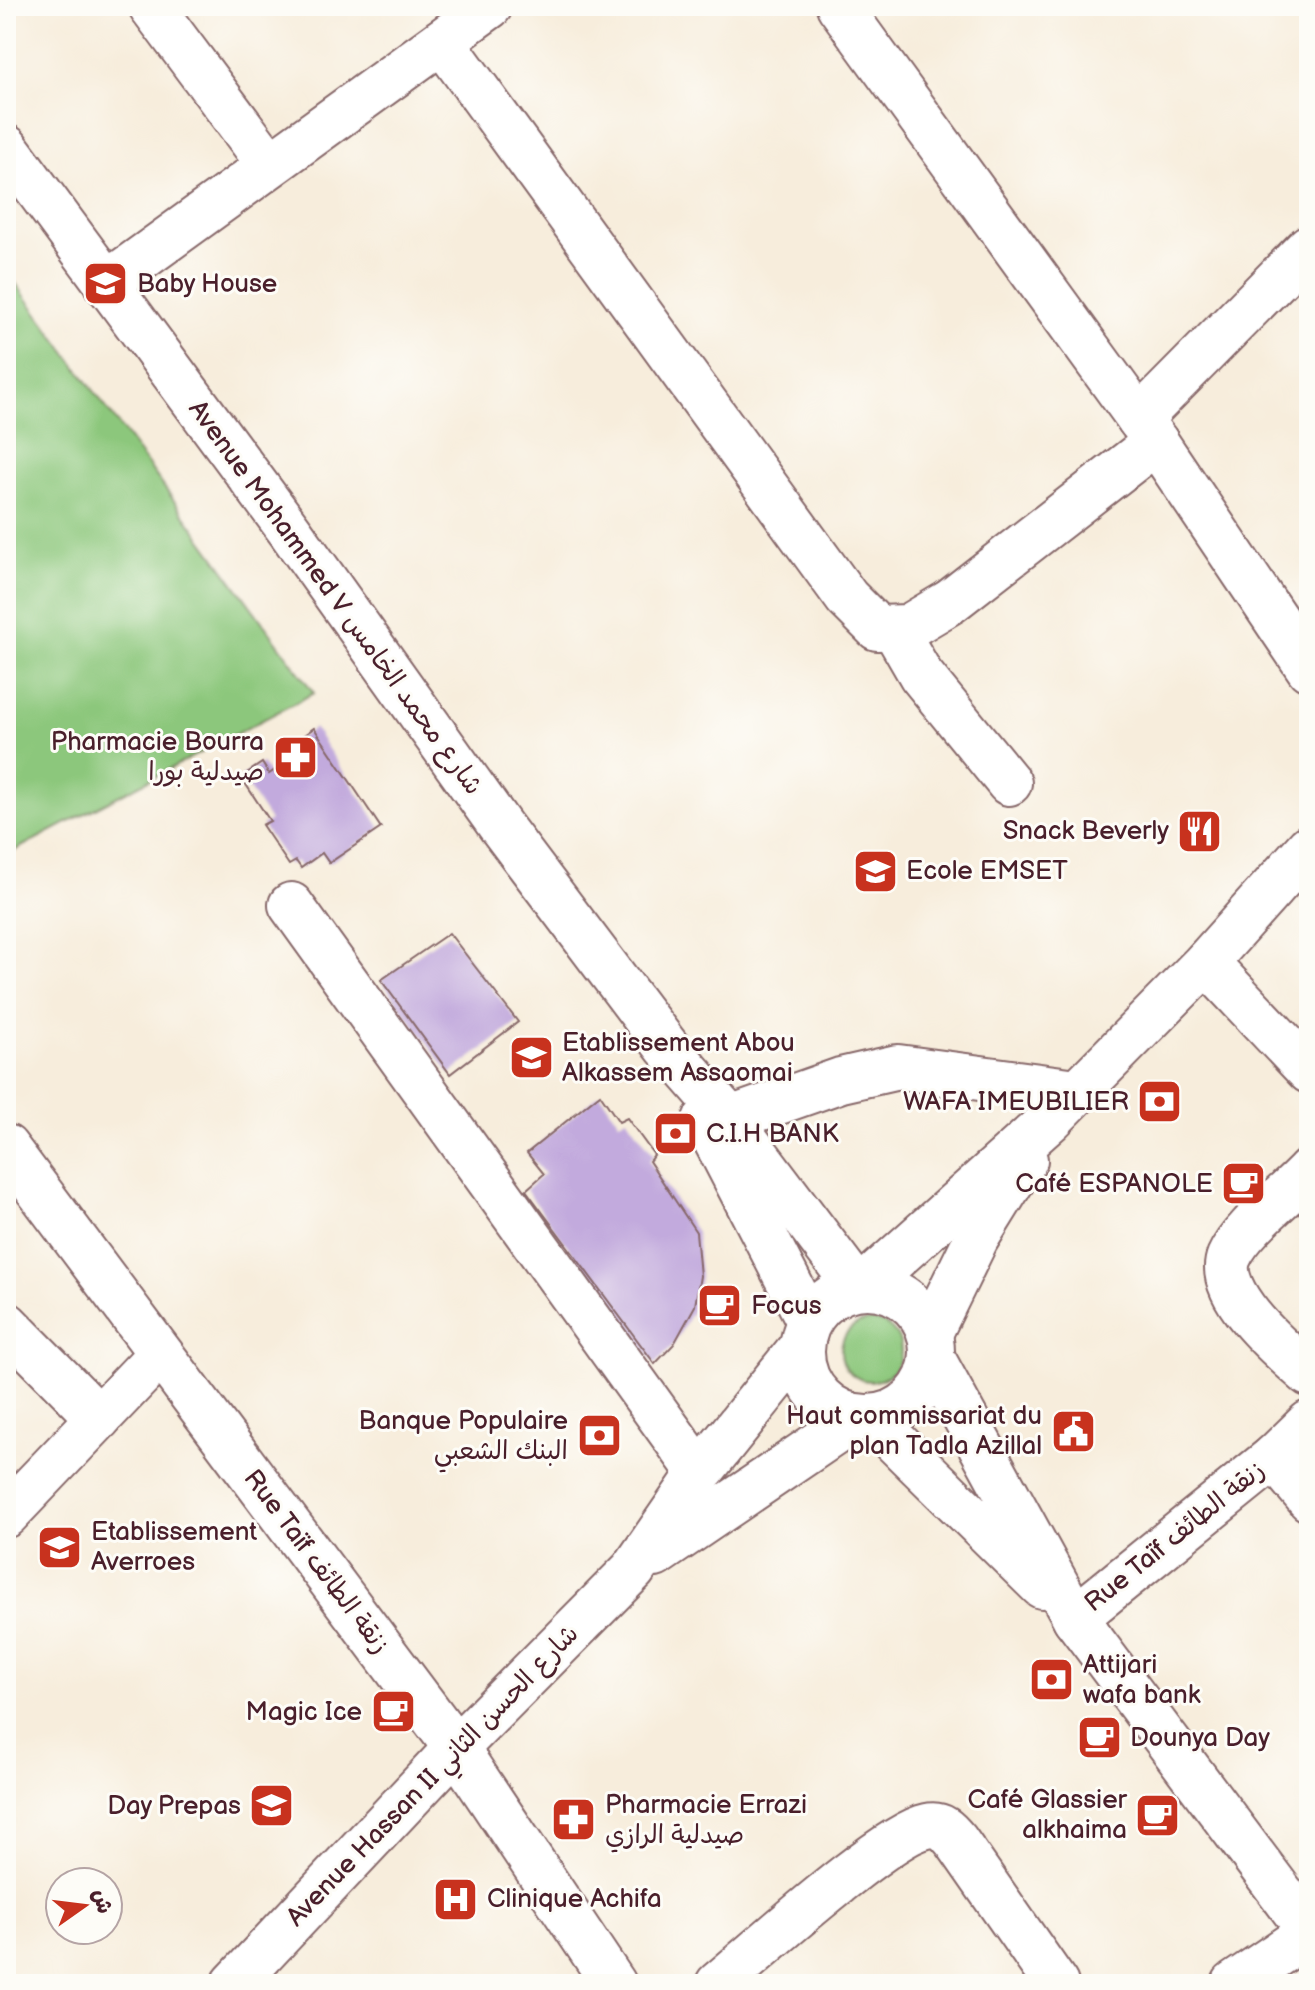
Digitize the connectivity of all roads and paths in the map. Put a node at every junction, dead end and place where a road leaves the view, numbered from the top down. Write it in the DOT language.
graph roads {
  1 [pos="151,6"];
  2 [pos="490,6"];
  3 [pos="839,6"];
  4 [pos="442,41"];
  5 [pos="6,147"];
  6 [pos="269,164"];
  7 [pos="1309,247"];
  8 [pos="106,284"];
  9 [pos="1148,430"];
  10 [pos="895,630"];
  11 [pos="1309,669"];
  12 [pos="1009,783"];
  13 [pos="1309,847"];
  14 [pos="291,905"];
  15 [pos="1206,962"];
  16 [pos="667,1047"];
  17 [pos="1309,1071"];
  18 [pos="1064,1105"];
  19 [pos="730,1119"];
  20 [pos="6,1147"];
  21 [pos="1309,1171"];
  22 [pos="860,1286"];
  23 [pos="6,1324"];
  24 [pos="806,1334"];
  25 [pos="932,1346"];
  26 [pos="160,1354"];
  27 [pos="1309,1374"];
  28 [pos="864,1417"];
  29 [pos="99,1418"];
  30 [pos="1309,1423"];
  31 [pos="1274,1457"];
  32 [pos="700,1473"];
  33 [pos="1309,1499"];
  34 [pos="7,1513"];
  35 [pos="633,1570"];
  36 [pos="1075,1618"];
  37 [pos="456,1748"];
  38 [pos="1309,1932"];
  39 [pos="234,1984"];
  40 [pos="614,1984"];
  41 [pos="718,1984"];
  42 [pos="1056,1984"];
  43 [pos="1234,1984"];
  1 -- 6 [label="street"];
  2 -- 4 [label="street"];
  3 -- 9 [label="street"];
  4 -- 6 [label="street"];
  4 -- 10 [label="street"];
  5 -- 8 [label="street, Avenue Mohammed V شارع محمد الخامس"];
  6 -- 8 [label="street"];
  7 -- 9 [label="street"];
  8 -- 16 [label="street, Avenue Mohammed V شارع محمد الخامس"];
  9 -- 10 [label="street"];
  9 -- 11 [label="street"];
  10 -- 12 [label="street"];
  13 -- 15 [label="street"];
  14 -- 32 [label="street"];
  15 -- 17 [label="street"];
  15 -- 18 [label="street"];
  16 -- 19 [label="street"];
  16 -- 24 [label="street"];
  18 -- 19 [label="street"];
  18 -- 22 [label="street"];
  18 -- 25 [label="street"];
  19 -- 22 [label="street"];
  20 -- 26 [label="street, Rue Taïf زنقة الطائف"];
  21 -- 27 [label="street"];
  22 -- 24 [label="street"];
  22 -- 25 [label="street"];
  23 -- 29 [label="street"];
  24 -- 28 [label="street"];
  24 -- 32 [label="street, Avenue Hassan II شارع الحسن الثاني"];
  25 -- 28 [label="street"];
  25 -- 36 [label="street"];
  26 -- 29 [label="street"];
  26 -- 37 [label="street, Rue Taïf زنقة الطائف"];
  28 -- 35 [label="street, Avenue Hassan II شارع الحسن الثاني"];
  28 -- 36 [label="street"];
  29 -- 34 [label="street"];
  30 -- 31 [label="street, Rue Taïf زنقة الطائف"];
  31 -- 33 [label="street"];
  31 -- 36 [label="street, Rue Taïf زنقة الطائف"];
  32 -- 35 [label="street, Avenue Hassan II شارع الحسن الثاني"];
  35 -- 37 [label="street, Avenue Hassan II شارع الحسن الثاني"];
  36 -- 38 [label="street"];
  37 -- 39 [label="street, Avenue Hassan II شارع الحسن الثاني"];
  37 -- 40 [label="street, Rue Taïf زنقة الطائف"];
  38 -- 43 [label="street"];
  41 -- 42 [label="street"];
}
